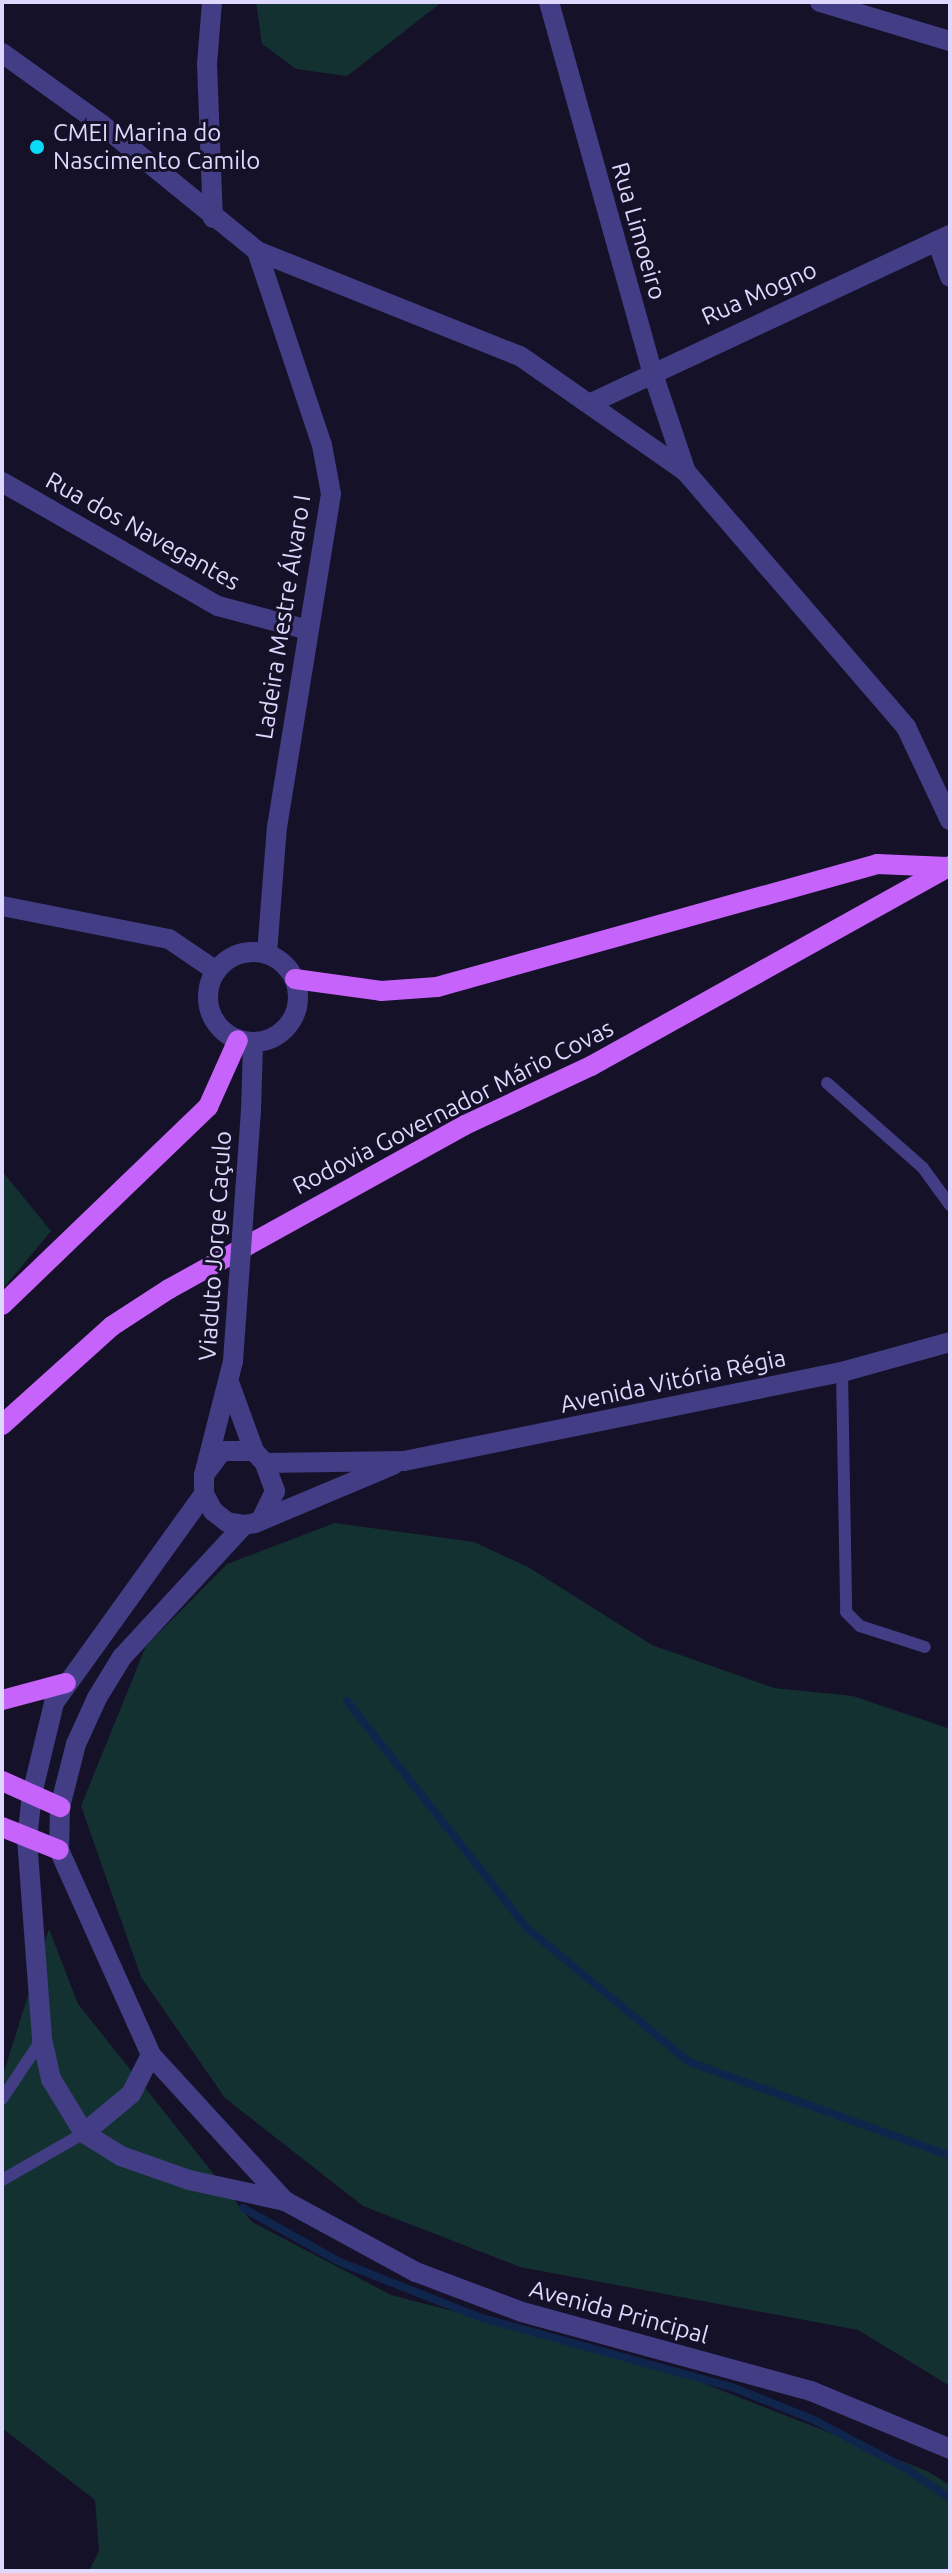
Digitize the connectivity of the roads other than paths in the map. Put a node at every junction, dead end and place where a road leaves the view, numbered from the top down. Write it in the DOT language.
graph roads {
  1 [pos="212,2"];
  2 [pos="549,2"];
  3 [pos="820,2"];
  4 [pos="950,41"];
  5 [pos="2,53"];
  6 [pos="213,218"];
  7 [pos="944,238"];
  8 [pos="257,251"];
  9 [pos="950,277"];
  10 [pos="652,371"];
  11 [pos="591,403"];
  12 [pos="686,472"];
  13 [pos="2,482"];
  14 [pos="308,630"];
  15 [pos="950,820"];
  16 [pos="949,867"];
  17 [pos="2,906"];
  18 [pos="267,953"];
  19 [pos="216,971"];
  20 [pos="295,979"];
  21 [pos="245,1041"];
  22 [pos="827,1083"];
  23 [pos="950,1205"];
  24 [pos="2,1305"];
  25 [pos="950,1342"];
  26 [pos="842,1372"];
  27 [pos="230,1385"];
  28 [pos="2,1425"];
  29 [pos="260,1457"];
  30 [pos="404,1461"];
  31 [pos="204,1485"];
  32 [pos="253,1522"];
  33 [pos="925,1647"];
  34 [pos="66,1683"];
  35 [pos="2,1700"];
  36 [pos="2,1781"];
  37 [pos="32,1794"];
  38 [pos="60,1807"];
  39 [pos="2,1827"];
  40 [pos="27,1839"];
  41 [pos="59,1850"];
  42 [pos="42,2039"];
  43 [pos="151,2055"];
  44 [pos="2,2099"];
  45 [pos="84,2133"];
  46 [pos="2,2180"];
  47 [pos="285,2201"];
  48 [pos="950,2449"];
  1 -- 6 [label="street"];
  2 -- 10 [label="street, Rua Limoeiro"];
  3 -- 4 [label="street"];
  5 -- 6 [label="street"];
  6 -- 8 [label="street"];
  7 -- 9 [label="street"];
  7 -- 10 [label="street, Rua Mogno"];
  8 -- 11 [label="street"];
  8 -- 14 [label="street, Ladeira Mestre Álvaro I"];
  10 -- 11 [label="street, Rua Mogno"];
  10 -- 12 [label="street, Rua Limoeiro"];
  11 -- 12 [label="street"];
  12 -- 15 [label="street"];
  13 -- 14 [label="street, Rua dos Navegantes"];
  14 -- 18 [label="street, Ladeira Mestre Álvaro I"];
  16 -- 20 [label="main road"];
  16 -- 28 [label="main road, Rodovia Governador Mário Covas"];
  17 -- 19 [label="street"];
  18 -- 19 [label="street"];
  18 -- 20 [label="street"];
  19 -- 21 [label="street"];
  20 -- 21 [label="street"];
  21 -- 24 [label="main road"];
  21 -- 27 [label="street, Viaduto Jorge Caçulo, bridge"];
  22 -- 23 [label="lane"];
  25 -- 26 [label="street, Avenida Vitória Régia"];
  26 -- 30 [label="street, Avenida Vitória Régia"];
  26 -- 33 [label="lane"];
  27 -- 29 [label="street"];
  27 -- 31 [label="street, Viaduto Jorge Caçulo"];
  29 -- 30 [label="street, Avenida Vitória Régia"];
  29 -- 31 [label="street"];
  29 -- 32 [label="street"];
  30 -- 32 [label="street, Avenida Vitória Régia"];
  31 -- 32 [label="street"];
  31 -- 34 [label="street, Avenida Principal"];
  32 -- 38 [label="street"];
  34 -- 35 [label="main road"];
  34 -- 37 [label="street, Avenida Principal"];
  36 -- 37 [label="main road"];
  37 -- 38 [label="main road"];
  37 -- 40 [label="street, Avenida Principal"];
  38 -- 41 [label="street"];
  39 -- 40 [label="main road"];
  40 -- 41 [label="main road"];
  40 -- 42 [label="street, Avenida Principal"];
  41 -- 43 [label="street, Avenida Principal"];
  42 -- 44 [label="lane"];
  42 -- 45 [label="street, Avenida Principal"];
  43 -- 45 [label="street"];
  43 -- 47 [label="street, Avenida Principal"];
  45 -- 46 [label="lane"];
  45 -- 47 [label="street, Avenida Principal"];
  47 -- 48 [label="street, Avenida Principal"];
}
